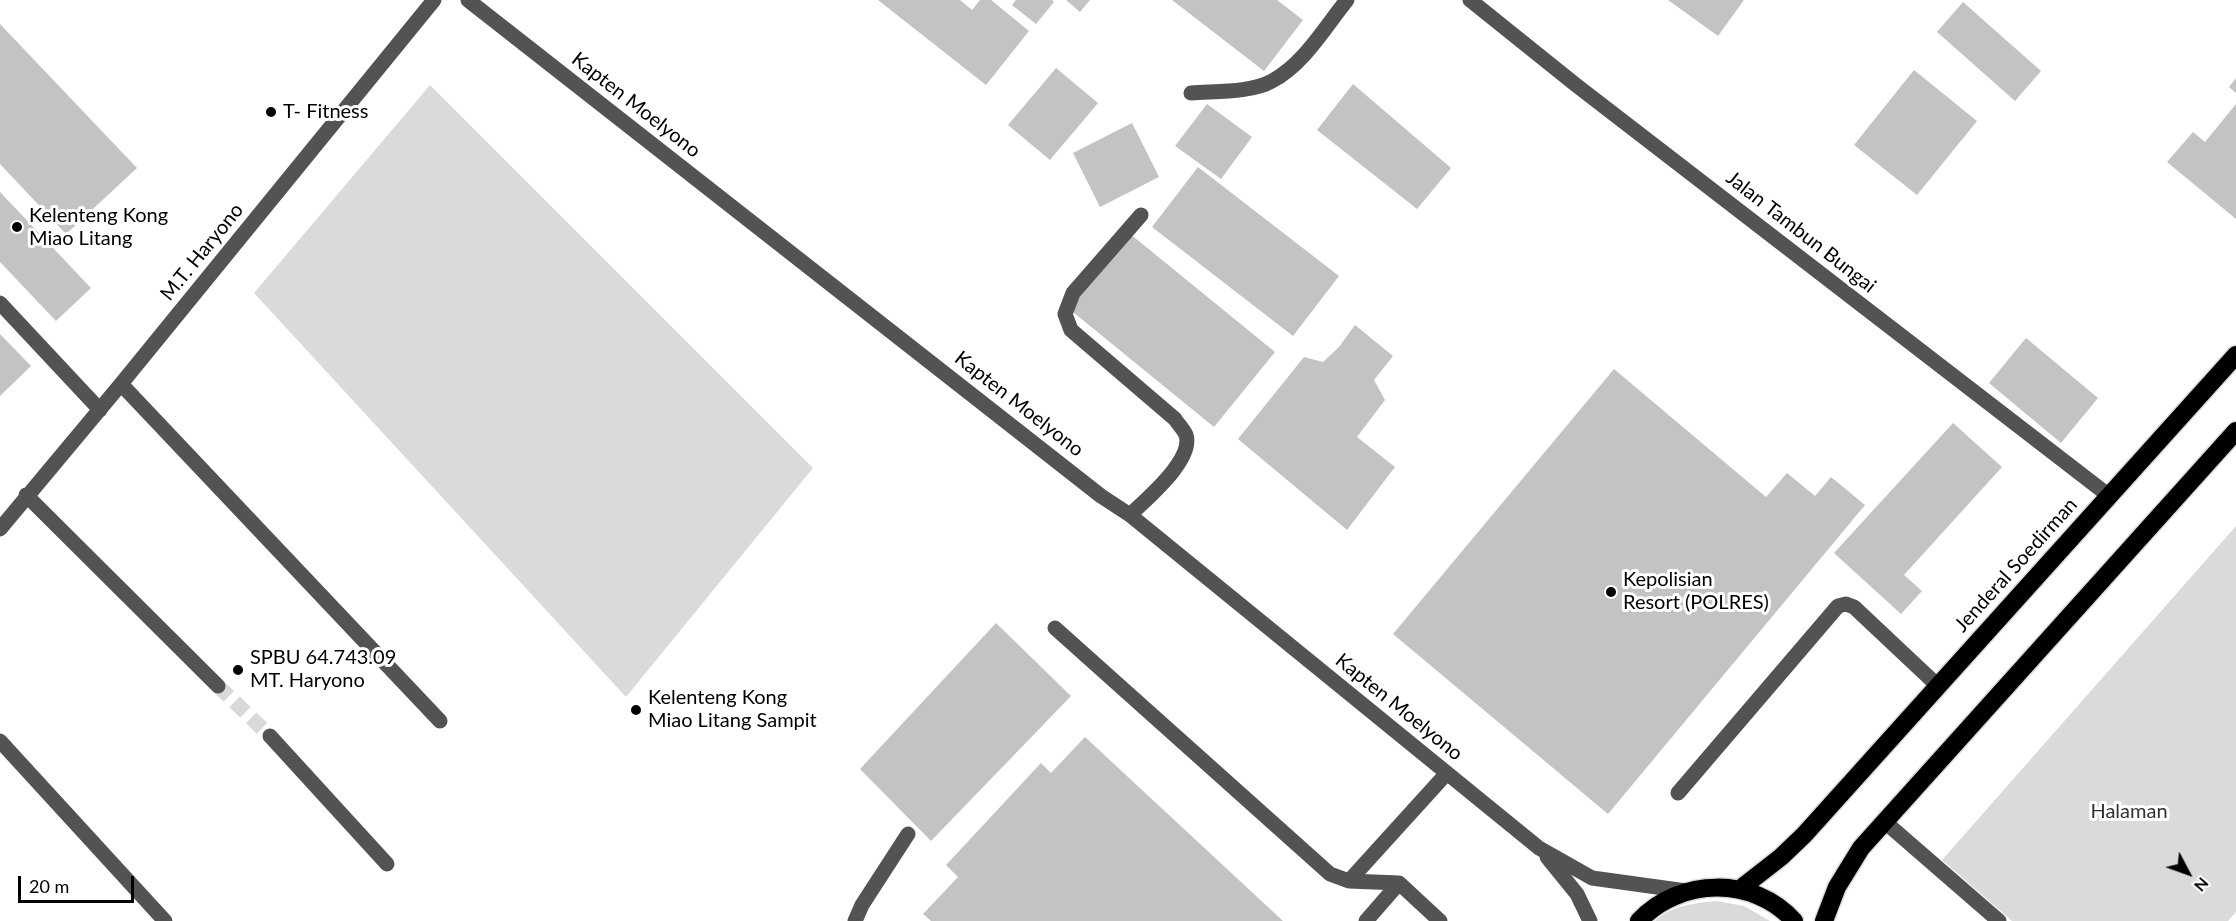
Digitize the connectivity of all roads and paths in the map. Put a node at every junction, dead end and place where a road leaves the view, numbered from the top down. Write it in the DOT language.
graph roads {
  1 [pos="434,0"];
  2 [pos="468,0"];
  3 [pos="1347,0"];
  4 [pos="1470,0"];
  5 [pos="1191,93"];
  6 [pos="1141,215"];
  7 [pos="0,303"];
  8 [pos="2236,355"];
  9 [pos="121,384"];
  10 [pos="100,410"];
  11 [pos="2236,431"];
  12 [pos="26,495"];
  13 [pos="2108,495"];
  14 [pos="1130,515"];
  15 [pos="0,529"];
  16 [pos="1055,628"];
  17 [pos="218,686"];
  18 [pos="1938,686"];
  19 [pos="440,721"];
  20 [pos="270,736"];
  21 [pos="0,741"];
  22 [pos="1447,773"];
  23 [pos="1678,793"];
  24 [pos="1885,822"];
  25 [pos="908,834"];
  26 [pos="1539,848"];
  27 [pos="387,864"];
  28 [pos="1349,881"];
  29 [pos="1399,883"];
  30 [pos="1740,889"];
  31 [pos="1686,891"];
  32 [pos="165,921"];
  33 [pos="855,921"];
  34 [pos="1366,921"];
  35 [pos="1440,921"];
  36 [pos="1590,921"];
  37 [pos="1639,921"];
  38 [pos="1794,921"];
  39 [pos="1824,921"];
  40 [pos="1999,921"];
  1 -- 9 [label="street, M.T. Haryono"];
  2 -- 14 [label="street, Kapten Moelyono"];
  3 -- 5 [label="street"];
  4 -- 13 [label="street, Jalan Tambun Bungai"];
  6 -- 14 [label="street"];
  7 -- 10 [label="street"];
  8 -- 13 [label="highway, Jenderal Soedirman"];
  9 -- 10 [label="street, M.T. Haryono"];
  9 -- 19 [label="street"];
  10 -- 12 [label="street, M.T. Haryono"];
  11 -- 24 [label="highway"];
  12 -- 15 [label="street, M.T. Haryono"];
  12 -- 17 [label="street"];
  13 -- 18 [label="highway, Jenderal Soedirman"];
  14 -- 22 [label="street, Kapten Moelyono"];
  16 -- 28 [label="street"];
  18 -- 23 [label="street"];
  18 -- 30 [label="highway, Jenderal Soedirman"];
  20 -- 27 [label="street"];
  21 -- 32 [label="street"];
  22 -- 26 [label="street, Kapten Moelyono"];
  22 -- 28 [label="street"];
  24 -- 39 [label="highway"];
  24 -- 40 [label="street"];
  25 -- 33 [label="street"];
  26 -- 31 [label="street"];
  26 -- 36 [label="street"];
  28 -- 29 [label="street"];
  29 -- 34 [label="street"];
  29 -- 35 [label="street"];
  30 -- 31 [label="highway"];
  30 -- 38 [label="highway"];
  31 -- 37 [label="highway"];
}
